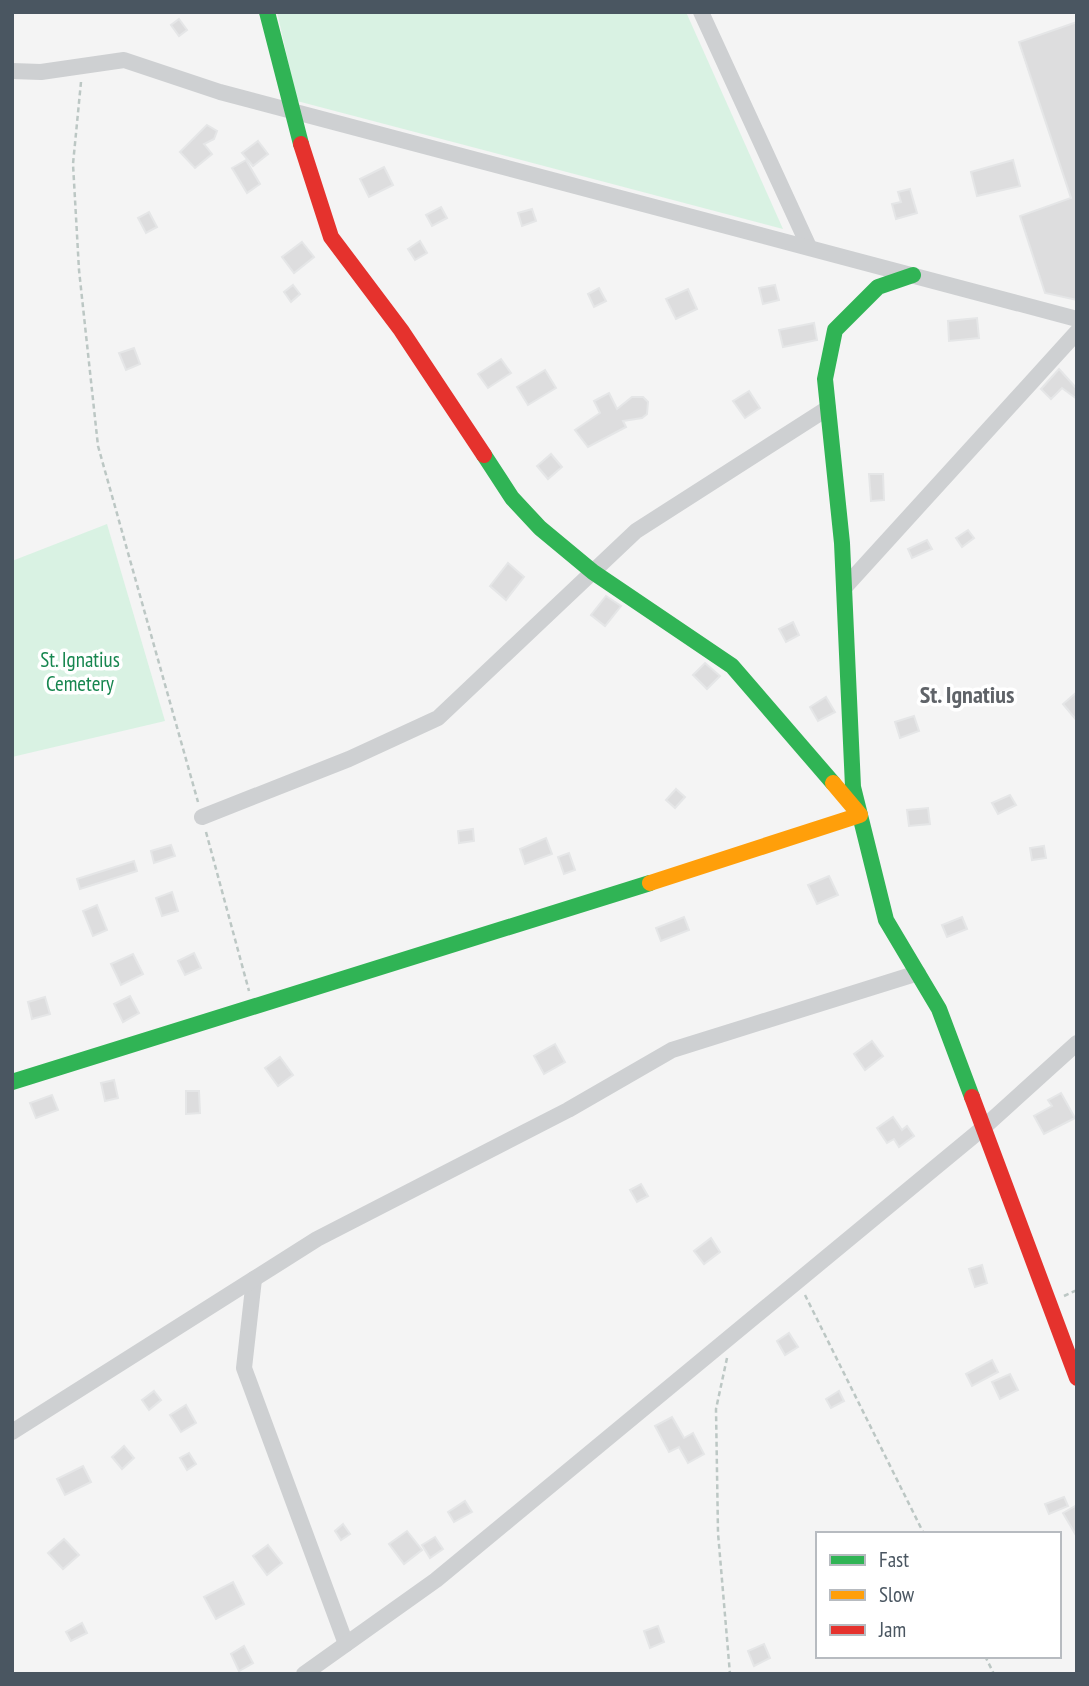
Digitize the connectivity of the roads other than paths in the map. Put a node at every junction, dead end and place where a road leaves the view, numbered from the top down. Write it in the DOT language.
graph roads {
  1 [pos="267,12"];
  2 [pos="701,12"];
  3 [pos="12,71"];
  4 [pos="290,110"];
  5 [pos="809,247"];
  6 [pos="913,275"];
  7 [pos="1077,319"];
  8 [pos="1077,332"];
  9 [pos="828,408"];
  10 [pos="593,572"];
  11 [pos="844,588"];
  12 [pos="860,815"];
  13 [pos="202,817"];
  14 [pos="918,973"];
  15 [pos="1077,1043"];
  16 [pos="12,1082"];
  17 [pos="983,1128"];
  18 [pos="254,1279"];
  19 [pos="1077,1378"];
  20 [pos="12,1432"];
  21 [pos="346,1644"];
  22 [pos="304,1674"];
  1 -- 4 [label="street"];
  2 -- 5 [label="street"];
  3 -- 4 [label="street"];
  4 -- 5 [label="street"];
  4 -- 10 [label="street"];
  5 -- 6 [label="street"];
  6 -- 7 [label="street"];
  6 -- 9 [label="street"];
  8 -- 11 [label="street"];
  9 -- 10 [label="street"];
  9 -- 11 [label="street"];
  10 -- 12 [label="street"];
  10 -- 13 [label="street"];
  11 -- 12 [label="street"];
  12 -- 14 [label="street"];
  12 -- 16 [label="street"];
  14 -- 17 [label="street"];
  14 -- 18 [label="street"];
  15 -- 17 [label="street"];
  17 -- 19 [label="street"];
  17 -- 21 [label="street"];
  18 -- 20 [label="street"];
  18 -- 21 [label="street"];
  21 -- 22 [label="street"];
}
